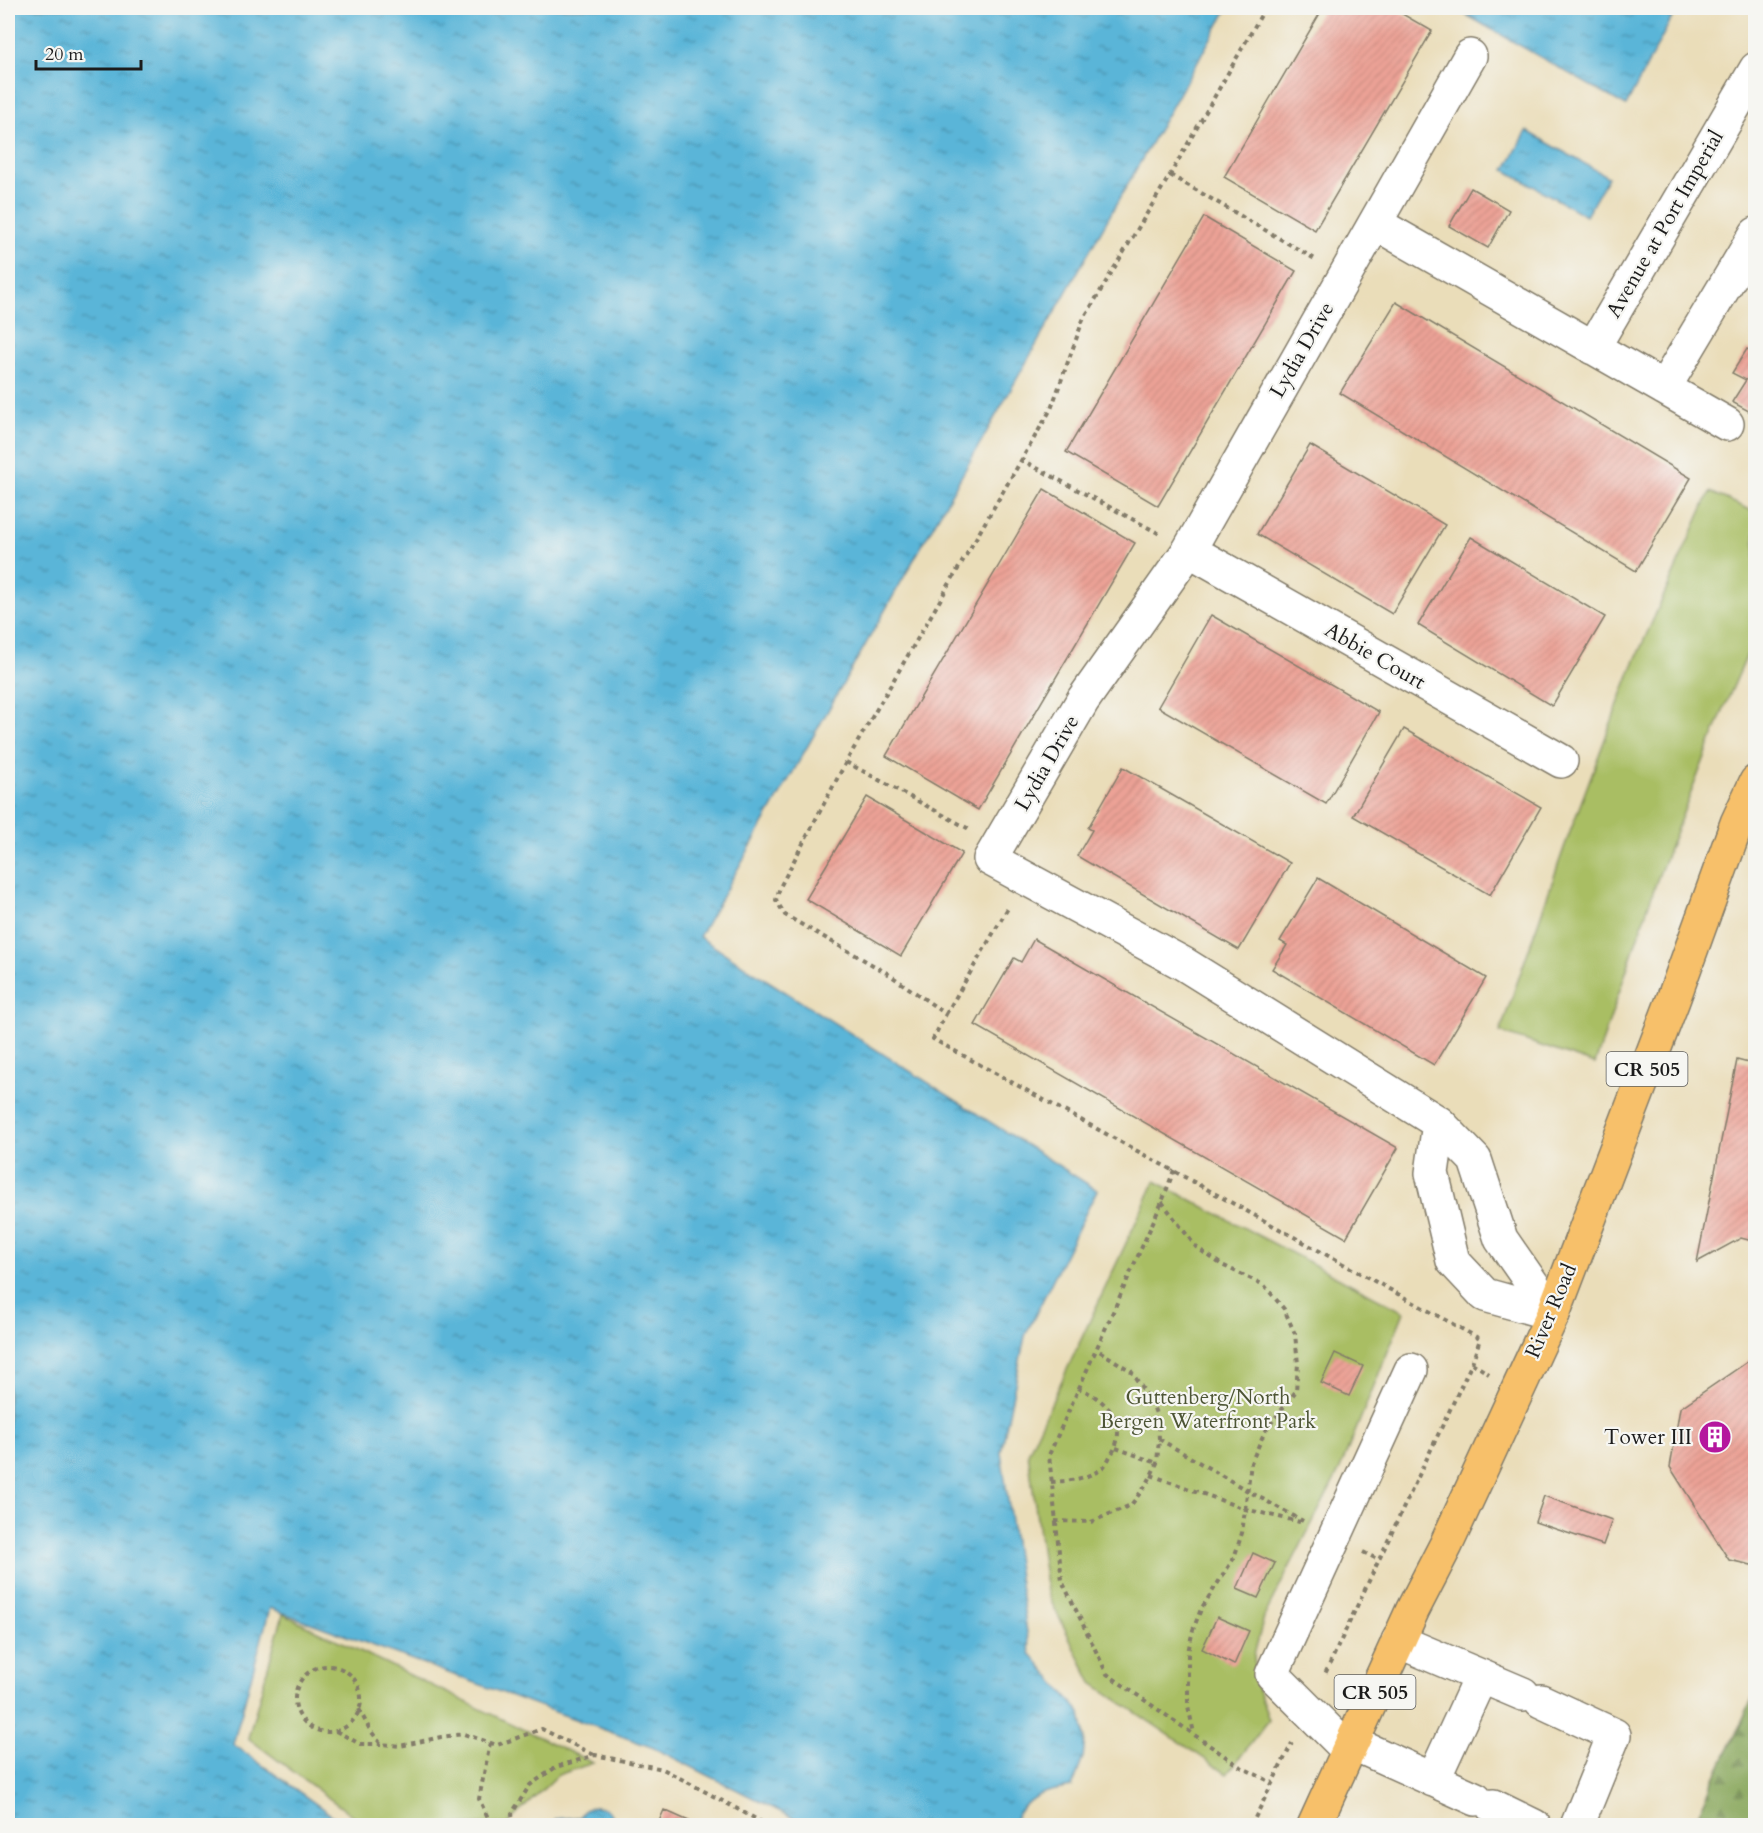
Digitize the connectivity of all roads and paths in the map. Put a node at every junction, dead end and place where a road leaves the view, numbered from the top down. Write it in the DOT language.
graph roads {
  1 [pos="1470,56"];
  2 [pos="1755,69"];
  3 [pos="1170,175"];
  4 [pos="1374,223"];
  5 [pos="1755,234"];
  6 [pos="1344,277"];
  7 [pos="1593,348"];
  8 [pos="1664,388"];
  9 [pos="1727,424"];
  10 [pos="1020,459"];
  11 [pos="1189,550"];
  12 [pos="846,762"];
  13 [pos="1561,762"];
  14 [pos="1755,782"];
  15 [pos="998,845"];
  16 [pos="1025,879"];
  17 [pos="946,1014"];
  18 [pos="1439,1123"];
  19 [pos="1174,1170"];
  20 [pos="1162,1202"];
  21 [pos="1553,1314"];
  22 [pos="1096,1349"];
  23 [pos="1411,1370"];
  24 [pos="1078,1388"];
  25 [pos="1159,1439"];
  26 [pos="1116,1448"];
  27 [pos="1157,1463"];
  28 [pos="1151,1475"];
  29 [pos="1052,1482"];
  30 [pos="1248,1491"];
  31 [pos="1245,1509"];
  32 [pos="1055,1521"];
  33 [pos="1398,1641"];
  34 [pos="1480,1676"];
  35 [pos="358,1709"];
  36 [pos="335,1731"];
  37 [pos="1194,1735"];
  38 [pos="490,1743"];
  39 [pos="381,1744"];
  40 [pos="1350,1747"];
  41 [pos="595,1755"];
  42 [pos="1433,1780"];
  43 [pos="1273,1783"];
  44 [pos="492,1826"];
  45 [pos="513,1826"];
  46 [pos="769,1826"];
  47 [pos="1314,1826"];
  48 [pos="1534,1826"];
  49 [pos="1577,1826"];
  1 -- 4 [label="street, Lydia Drive"];
  2 -- 7 [label="street, Avenue at Port Imperial"];
  3 -- 6 [label="path"];
  4 -- 6 [label="street, Lydia Drive"];
  4 -- 7 [label="street"];
  5 -- 8 [label="street"];
  6 -- 11 [label="street, Lydia Drive"];
  7 -- 8 [label="street"];
  8 -- 9 [label="street"];
  10 -- 11 [label="path"];
  11 -- 13 [label="street, Abbie Court"];
  11 -- 15 [label="street, Lydia Drive"];
  12 -- 15 [label="path"];
  14 -- 21 [label="main road, River Road / CR 505"];
  15 -- 16 [label="street"];
  16 -- 17 [label="path"];
  16 -- 18 [label="street"];
  18 -- 21 [label="street"];
  18 -- 21 [label="street"];
  19 -- 20 [label="path"];
  20 -- 22 [label="path"];
  20 -- 30 [label="path"];
  21 -- 33 [label="main road, River Road / CR 505"];
  22 -- 24 [label="path"];
  22 -- 25 [label="path"];
  23 -- 40 [label="street"];
  24 -- 26 [label="path"];
  24 -- 29 [label="path"];
  25 -- 27 [label="path"];
  25 -- 30 [label="path"];
  26 -- 27 [label="path"];
  26 -- 29 [label="path"];
  27 -- 28 [label="path"];
  28 -- 31 [label="path"];
  28 -- 32 [label="path"];
  29 -- 32 [label="path"];
  30 -- 31 [label="path"];
  30 -- 31 [label="path"];
  31 -- 37 [label="path"];
  32 -- 37 [label="path"];
  33 -- 34 [label="street"];
  33 -- 40 [label="main road, River Road / CR 505"];
  34 -- 42 [label="street"];
  34 -- 49 [label="street"];
  35 -- 36 [label="path"];
  35 -- 36 [label="path"];
  35 -- 39 [label="path"];
  36 -- 39 [label="path"];
  37 -- 43 [label="path"];
  38 -- 39 [label="path"];
  38 -- 41 [label="path"];
  38 -- 44 [label="path"];
  40 -- 42 [label="street"];
  40 -- 47 [label="main road, River Road / CR 505"];
  41 -- 45 [label="path"];
  41 -- 46 [label="path"];
  42 -- 48 [label="street"];
}
